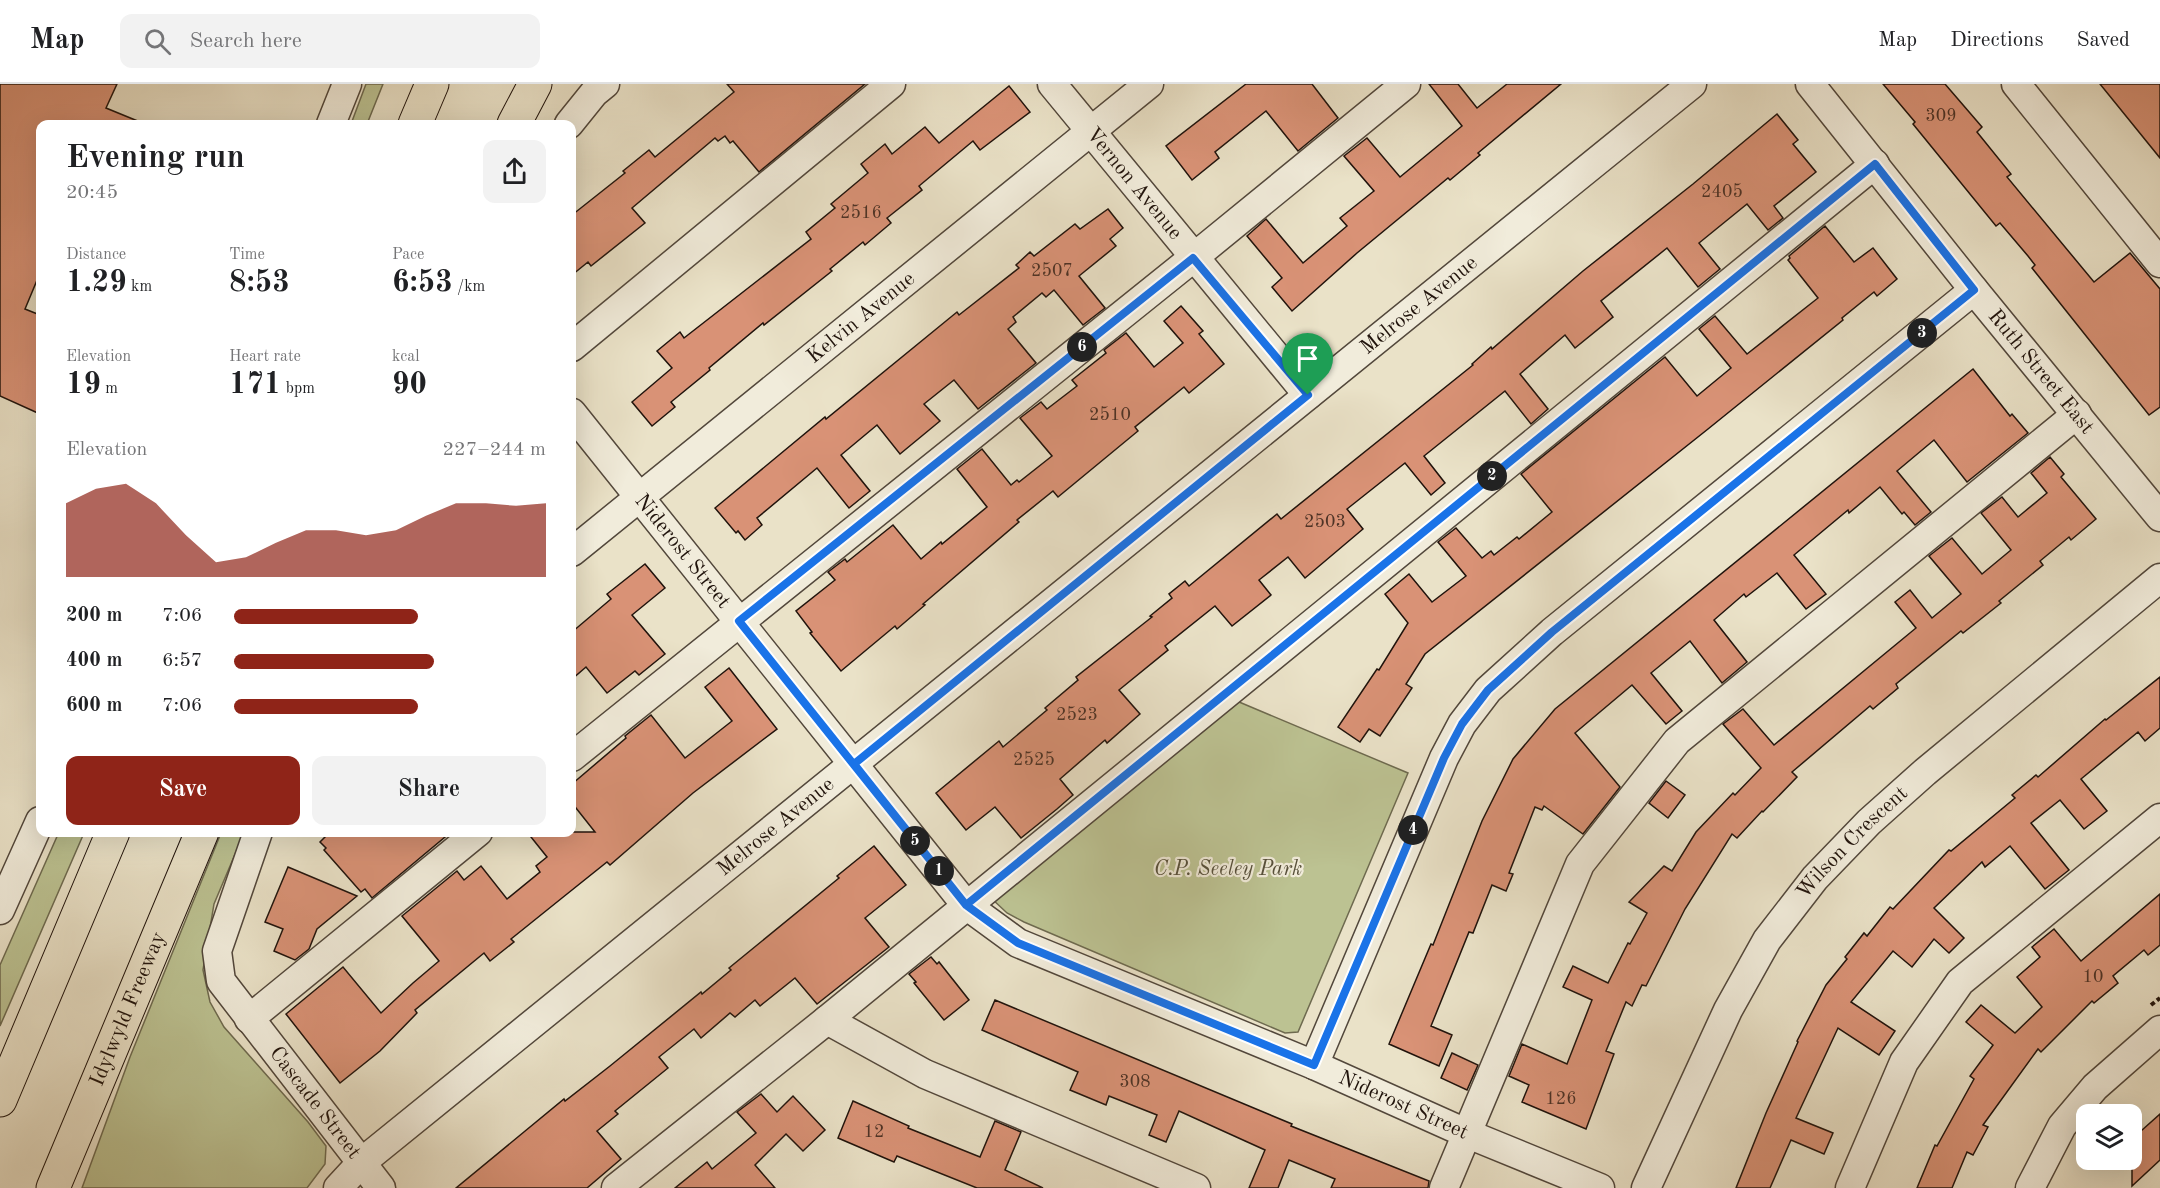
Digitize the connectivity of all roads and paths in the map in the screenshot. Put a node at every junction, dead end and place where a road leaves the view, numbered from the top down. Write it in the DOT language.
graph roads {
  1 [pos="347,84"];
  2 [pos="409,84"];
  3 [pos="432,84"];
  4 [pos="512,84"];
  5 [pos="535,84"];
  6 [pos="891,84"];
  7 [pos="1052,84"];
  8 [pos="1149,84"];
  9 [pos="1406,84"];
  10 [pos="1692,84"];
  11 [pos="1810,84"];
  12 [pos="2016,84"];
  13 [pos="600,89"];
  14 [pos="333,120"];
  15 [pos="400,120"];
  16 [pos="417,120"];
  17 [pos="498,120"];
  18 [pos="516,120"];
  19 [pos="573,120"];
  20 [pos="1090,132"];
  21 [pos="1875,164"];
  22 [pos="1193,258"];
  23 [pos="2160,263"];
  24 [pos="1974,290"];
  25 [pos="576,344"];
  26 [pos="1308,395"];
  27 [pos="2077,414"];
  28 [pos="576,418"];
  29 [pos="639,497"];
  30 [pos="2160,517"];
  31 [pos="576,549"];
  32 [pos="2160,578"];
  33 [pos="739,621"];
  34 [pos="576,754"];
  35 [pos="854,764"];
  36 [pos="2160,818"];
  37 [pos="36,830"];
  38 [pos="111,837"];
  39 [pos="200,837"];
  40 [pos="256,837"];
  41 [pos="472,837"];
  42 [pos="966,905"];
  43 [pos="0,910"];
  44 [pos="249,1019"];
  45 [pos="827,1020"];
  46 [pos="2160,1030"];
  47 [pos="1314,1065"];
  48 [pos="0,1100"];
  49 [pos="1468,1134"];
  50 [pos="362,1162"];
  51 [pos="53,1188"];
  52 [pos="338,1188"];
  53 [pos="381,1188"];
  54 [pos="616,1188"];
  55 [pos="1196,1188"];
  56 [pos="1444,1188"];
  57 [pos="1600,1188"];
  58 [pos="1646,1188"];
  59 [pos="1850,1188"];
  60 [pos="2030,1188"];
  1 -- 14 [label="street"];
  2 -- 15 [label="highway"];
  3 -- 16 [label="highway"];
  4 -- 17 [label="highway"];
  5 -- 18 [label="highway"];
  6 -- 25 [label="street"];
  7 -- 20 [label="street, Vernon Avenue"];
  8 -- 20 [label="street, Kelvin Avenue"];
  9 -- 22 [label="street"];
  10 -- 26 [label="street, Melrose Avenue"];
  11 -- 21 [label="street, Ruth Street East"];
  12 -- 23 [label="street"];
  13 -- 19 [label="street"];
  20 -- 22 [label="street, Vernon Avenue"];
  20 -- 29 [label="street, Kelvin Avenue"];
  21 -- 24 [label="street, Ruth Street East"];
  21 -- 42 [label="street"];
  22 -- 26 [label="street, Vernon Avenue"];
  22 -- 33 [label="street"];
  24 -- 27 [label="street, Ruth Street East"];
  24 -- 47 [label="street"];
  26 -- 35 [label="street, Melrose Avenue"];
  27 -- 30 [label="street, Ruth Street East"];
  27 -- 49 [label="street"];
  28 -- 29 [label="street, Niderost Street"];
  29 -- 31 [label="street, Kelvin Avenue"];
  29 -- 33 [label="street, Niderost Street"];
  32 -- 58 [label="street, Wilson Crescent"];
  33 -- 34 [label="street"];
  33 -- 35 [label="street, Niderost Street"];
  35 -- 42 [label="street, Niderost Street"];
  35 -- 50 [label="street, Melrose Avenue"];
  36 -- 59 [label="street"];
  37 -- 43 [label="street"];
  38 -- 48 [label="highway"];
  39 -- 51 [label="highway, Idylwyld Freeway"];
  40 -- 44 [label="street"];
  41 -- 44 [label="street"];
  42 -- 45 [label="street"];
  42 -- 47 [label="street, Niderost Street"];
  44 -- 50 [label="street, Cascade Street"];
  45 -- 54 [label="street"];
  45 -- 55 [label="street"];
  46 -- 60 [label="street"];
  47 -- 49 [label="street, Niderost Street"];
  49 -- 56 [label="street"];
  49 -- 57 [label="street, Niderost Street"];
  50 -- 52 [label="street, Melrose Avenue"];
  50 -- 53 [label="street, Cascade Street"];
}
